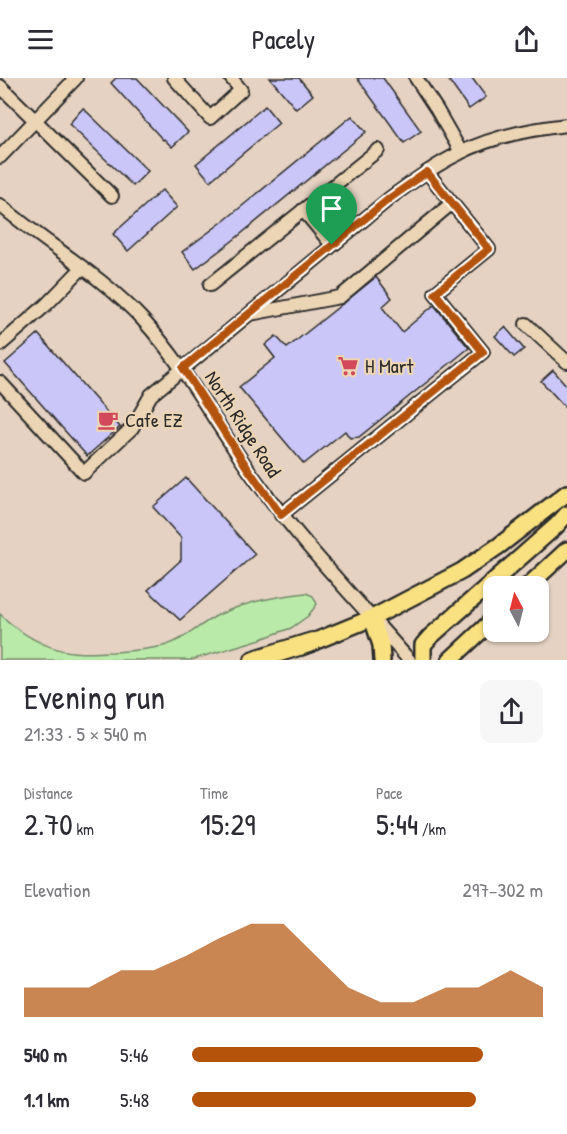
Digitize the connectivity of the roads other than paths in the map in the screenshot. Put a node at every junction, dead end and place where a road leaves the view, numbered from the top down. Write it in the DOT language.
graph roads {
  1 [pos="76,78"];
  2 [pos="174,78"];
  3 [pos="231,78"];
  4 [pos="416,78"];
  5 [pos="0,86"];
  6 [pos="34,122"];
  7 [pos="567,125"];
  8 [pos="378,150"];
  9 [pos="461,152"];
  10 [pos="0,157"];
  11 [pos="427,172"];
  12 [pos="112,196"];
  13 [pos="452,203"];
  14 [pos="0,206"];
  15 [pos="303,210"];
  16 [pos="332,245"];
  17 [pos="82,268"];
  18 [pos="210,285"];
  19 [pos="249,314"];
  20 [pos="526,324"];
  21 [pos="0,345"];
  22 [pos="567,362"];
  23 [pos="183,368"];
  24 [pos="0,382"];
  25 [pos="567,493"];
  26 [pos="567,514"];
  27 [pos="281,515"];
  28 [pos="567,550"];
  29 [pos="539,576"];
  30 [pos="372,618"];
  31 [pos="483,629"];
  32 [pos="312,642"];
  33 [pos="254,660"];
  34 [pos="273,660"];
  35 [pos="382,660"];
  36 [pos="409,660"];
  37 [pos="423,660"];
  38 [pos="450,660"];
  1 -- 6 [label="street"];
  2 -- 3 [label="street"];
  4 -- 9 [label="street"];
  5 -- 6 [label="street"];
  6 -- 10 [label="street"];
  6 -- 12 [label="street"];
  7 -- 9 [label="street"];
  8 -- 15 [label="street"];
  9 -- 11 [label="street"];
  11 -- 13 [label="street"];
  11 -- 16 [label="street"];
  13 -- 19 [label="street"];
  13 -- 27 [label="street"];
  14 -- 17 [label="street, North Ridge Road"];
  15 -- 16 [label="street"];
  15 -- 18 [label="street"];
  16 -- 19 [label="street"];
  17 -- 21 [label="street"];
  17 -- 23 [label="street, North Ridge Road"];
  19 -- 23 [label="street"];
  20 -- 22 [label="street"];
  23 -- 24 [label="street"];
  23 -- 27 [label="street, North Ridge Road"];
  25 -- 30 [label="main road"];
  26 -- 37 [label="main road"];
  27 -- 30 [label="street, North Ridge Road"];
  28 -- 29 [label="main road"];
  30 -- 32 [label="main road"];
  30 -- 35 [label="main road"];
  30 -- 36 [label="street, North Ridge Road"];
  31 -- 38 [label="main road"];
  32 -- 33 [label="highway"];
  32 -- 34 [label="main road"];
}
